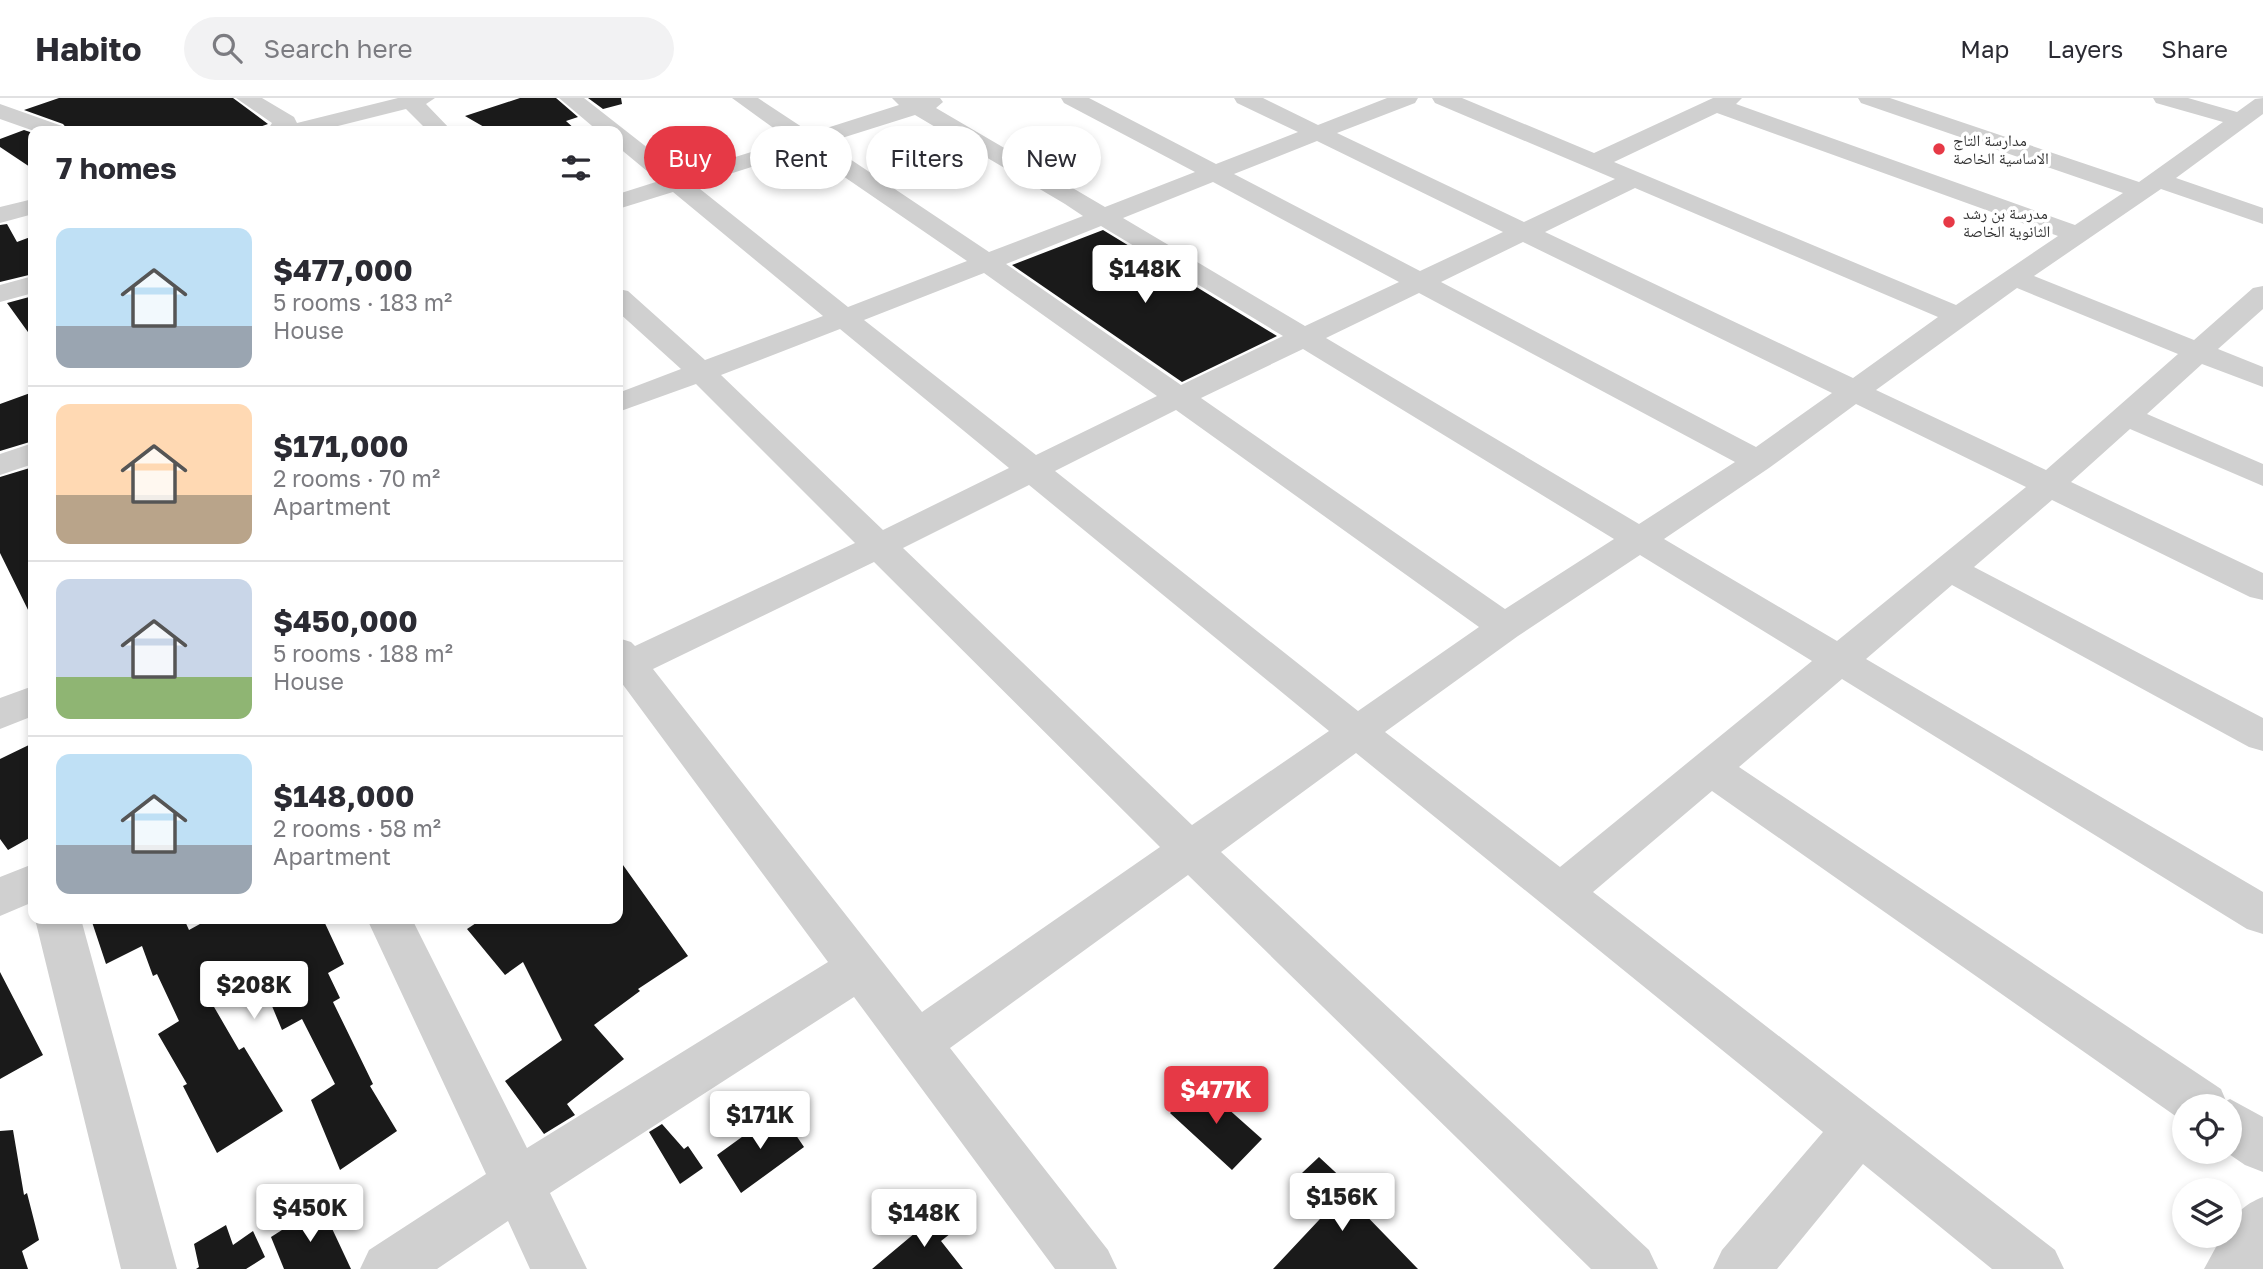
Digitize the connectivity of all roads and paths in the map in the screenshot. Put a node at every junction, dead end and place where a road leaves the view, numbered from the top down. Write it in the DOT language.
graph roads {
  1 [pos="247,98"];
  2 [pos="446,98"];
  3 [pos="570,98"];
  4 [pos="743,98"];
  5 [pos="944,98"];
  6 [pos="1072,98"];
  7 [pos="1245,98"];
  8 [pos="1407,98"];
  9 [pos="1443,98"];
  10 [pos="1869,98"];
  11 [pos="2164,98"];
  12 [pos="1724,101"];
  13 [pos="419,102"];
  14 [pos="910,102"];
  15 [pos="0,111"];
  16 [pos="2251,112"];
  17 [pos="40,126"];
  18 [pos="282,126"];
  19 [pos="314,126"];
  20 [pos="335,126"];
  21 [pos="437,126"];
  22 [pos="606,126"];
  23 [pos="784,126"];
  24 [pos="848,126"];
  25 [pos="1318,132"];
  26 [pos="623,140"];
  27 [pos="644,157"];
  28 [pos="1594,162"];
  29 [pos="852,172"];
  30 [pos="1214,172"];
  31 [pos="1635,179"];
  32 [pos="2149,185"];
  33 [pos="658,189"];
  34 [pos="684,189"];
  35 [pos="28,199"];
  36 [pos="623,200"];
  37 [pos="28,206"];
  38 [pos="2,207"];
  39 [pos="2263,216"];
  40 [pos="1105,217"];
  41 [pos="1527,232"];
  42 [pos="2076,234"];
  43 [pos="986,262"];
  44 [pos="2015,278"];
  45 [pos="1420,281"];
  46 [pos="28,286"];
  47 [pos="0,294"];
  48 [pos="2263,294"];
  49 [pos="623,302"];
  50 [pos="1958,316"];
  51 [pos="844,318"];
  52 [pos="1307,337"];
  53 [pos="2197,352"];
  54 [pos="700,371"];
  55 [pos="2263,378"];
  56 [pos="1857,391"];
  57 [pos="1179,397"];
  58 [pos="623,401"];
  59 [pos="2125,416"];
  60 [pos="28,455"];
  61 [pos="1758,461"];
  62 [pos="0,465"];
  63 [pos="1034,468"];
  64 [pos="2263,476"];
  65 [pos="2049,485"];
  66 [pos="1639,538"];
  67 [pos="878,546"];
  68 [pos="1950,569"];
  69 [pos="2263,587"];
  70 [pos="1505,627"];
  71 [pos="624,658"];
  72 [pos="1839,661"];
  73 [pos="1356,731"];
  74 [pos="2263,736"];
  75 [pos="1711,769"];
  76 [pos="1189,849"];
  77 [pos="28,884"];
  78 [pos="1562,892"];
  79 [pos="0,897"];
  80 [pos="2263,915"];
  81 [pos="59,924"];
  82 [pos="391,924"];
  83 [pos="859,968"];
  84 [pos="917,1043"];
  85 [pos="2185,1094"];
  86 [pos="1860,1128"];
  87 [pos="2242,1132"];
  88 [pos="2263,1147"];
  89 [pos="517,1184"];
  90 [pos="2263,1224"];
  91 [pos="149,1269"];
  92 [pos="388,1269"];
  93 [pos="559,1269"];
  94 [pos="1089,1269"];
  95 [pos="1630,1269"];
  96 [pos="1741,1269"];
  97 [pos="2036,1269"];
  98 [pos="2232,1269"];
  1 -- 18 [label="street"];
  2 -- 13 [label="street"];
  3 -- 22 [label="street"];
  4 -- 23 [label="street"];
  5 -- 14 [label="street"];
  6 -- 30 [label="street"];
  7 -- 25 [label="street"];
  8 -- 25 [label="street"];
  9 -- 28 [label="street"];
  10 -- 32 [label="street"];
  11 -- 16 [label="street"];
  12 -- 28 [label="street"];
  12 -- 42 [label="street"];
  13 -- 19 [label="street"];
  13 -- 20 [label="street"];
  13 -- 21 [label="street"];
  14 -- 24 [label="street"];
  14 -- 40 [label="street"];
  15 -- 17 [label="street"];
  16 -- 32 [label="street"];
  25 -- 30 [label="street"];
  25 -- 41 [label="street"];
  26 -- 27 [label="street"];
  28 -- 31 [label="street"];
  29 -- 43 [label="street"];
  30 -- 40 [label="street"];
  30 -- 45 [label="street"];
  31 -- 41 [label="street"];
  31 -- 50 [label="street"];
  32 -- 39 [label="street"];
  32 -- 42 [label="street"];
  33 -- 36 [label="street"];
  34 -- 51 [label="street"];
  35 -- 38 [label="street"];
  37 -- 38 [label="street"];
  40 -- 43 [label="street"];
  40 -- 52 [label="street"];
  41 -- 45 [label="street"];
  41 -- 56 [label="street"];
  42 -- 44 [label="street"];
  43 -- 51 [label="street"];
  43 -- 57 [label="street"];
  44 -- 50 [label="street"];
  44 -- 53 [label="street"];
  45 -- 52 [label="street"];
  45 -- 61 [label="street"];
  46 -- 47 [label="street"];
  48 -- 53 [label="street"];
  49 -- 54 [label="street"];
  50 -- 56 [label="street"];
  51 -- 54 [label="street"];
  51 -- 63 [label="street"];
  52 -- 57 [label="street"];
  52 -- 66 [label="street"];
  53 -- 55 [label="street"];
  53 -- 59 [label="street"];
  54 -- 58 [label="street"];
  54 -- 67 [label="street"];
  56 -- 61 [label="street"];
  56 -- 65 [label="street"];
  57 -- 63 [label="street"];
  57 -- 70 [label="street"];
  59 -- 64 [label="street"];
  59 -- 65 [label="street"];
  60 -- 62 [label="street"];
  61 -- 66 [label="street"];
  63 -- 67 [label="street"];
  63 -- 73 [label="street"];
  65 -- 68 [label="street"];
  65 -- 69 [label="street"];
  66 -- 70 [label="street"];
  66 -- 72 [label="street"];
  67 -- 71 [label="street"];
  67 -- 76 [label="street"];
  68 -- 72 [label="street"];
  68 -- 74 [label="street"];
  70 -- 73 [label="street"];
  71 -- 83 [label="street"];
  72 -- 75 [label="street"];
  72 -- 80 [label="street"];
  73 -- 76 [label="street"];
  73 -- 78 [label="street"];
  75 -- 78 [label="street"];
  75 -- 85 [label="street"];
  76 -- 84 [label="street"];
  76 -- 95 [label="street"];
  77 -- 79 [label="street"];
  78 -- 86 [label="street"];
  81 -- 91 [label="street"];
  82 -- 89 [label="street"];
  83 -- 84 [label="street"];
  83 -- 89 [label="street"];
  84 -- 94 [label="street"];
  86 -- 96 [label="street"];
  86 -- 97 [label="street"];
  87 -- 88 [label="street"];
  89 -- 92 [label="street"];
  89 -- 93 [label="street"];
  90 -- 98 [label="street"];
}
